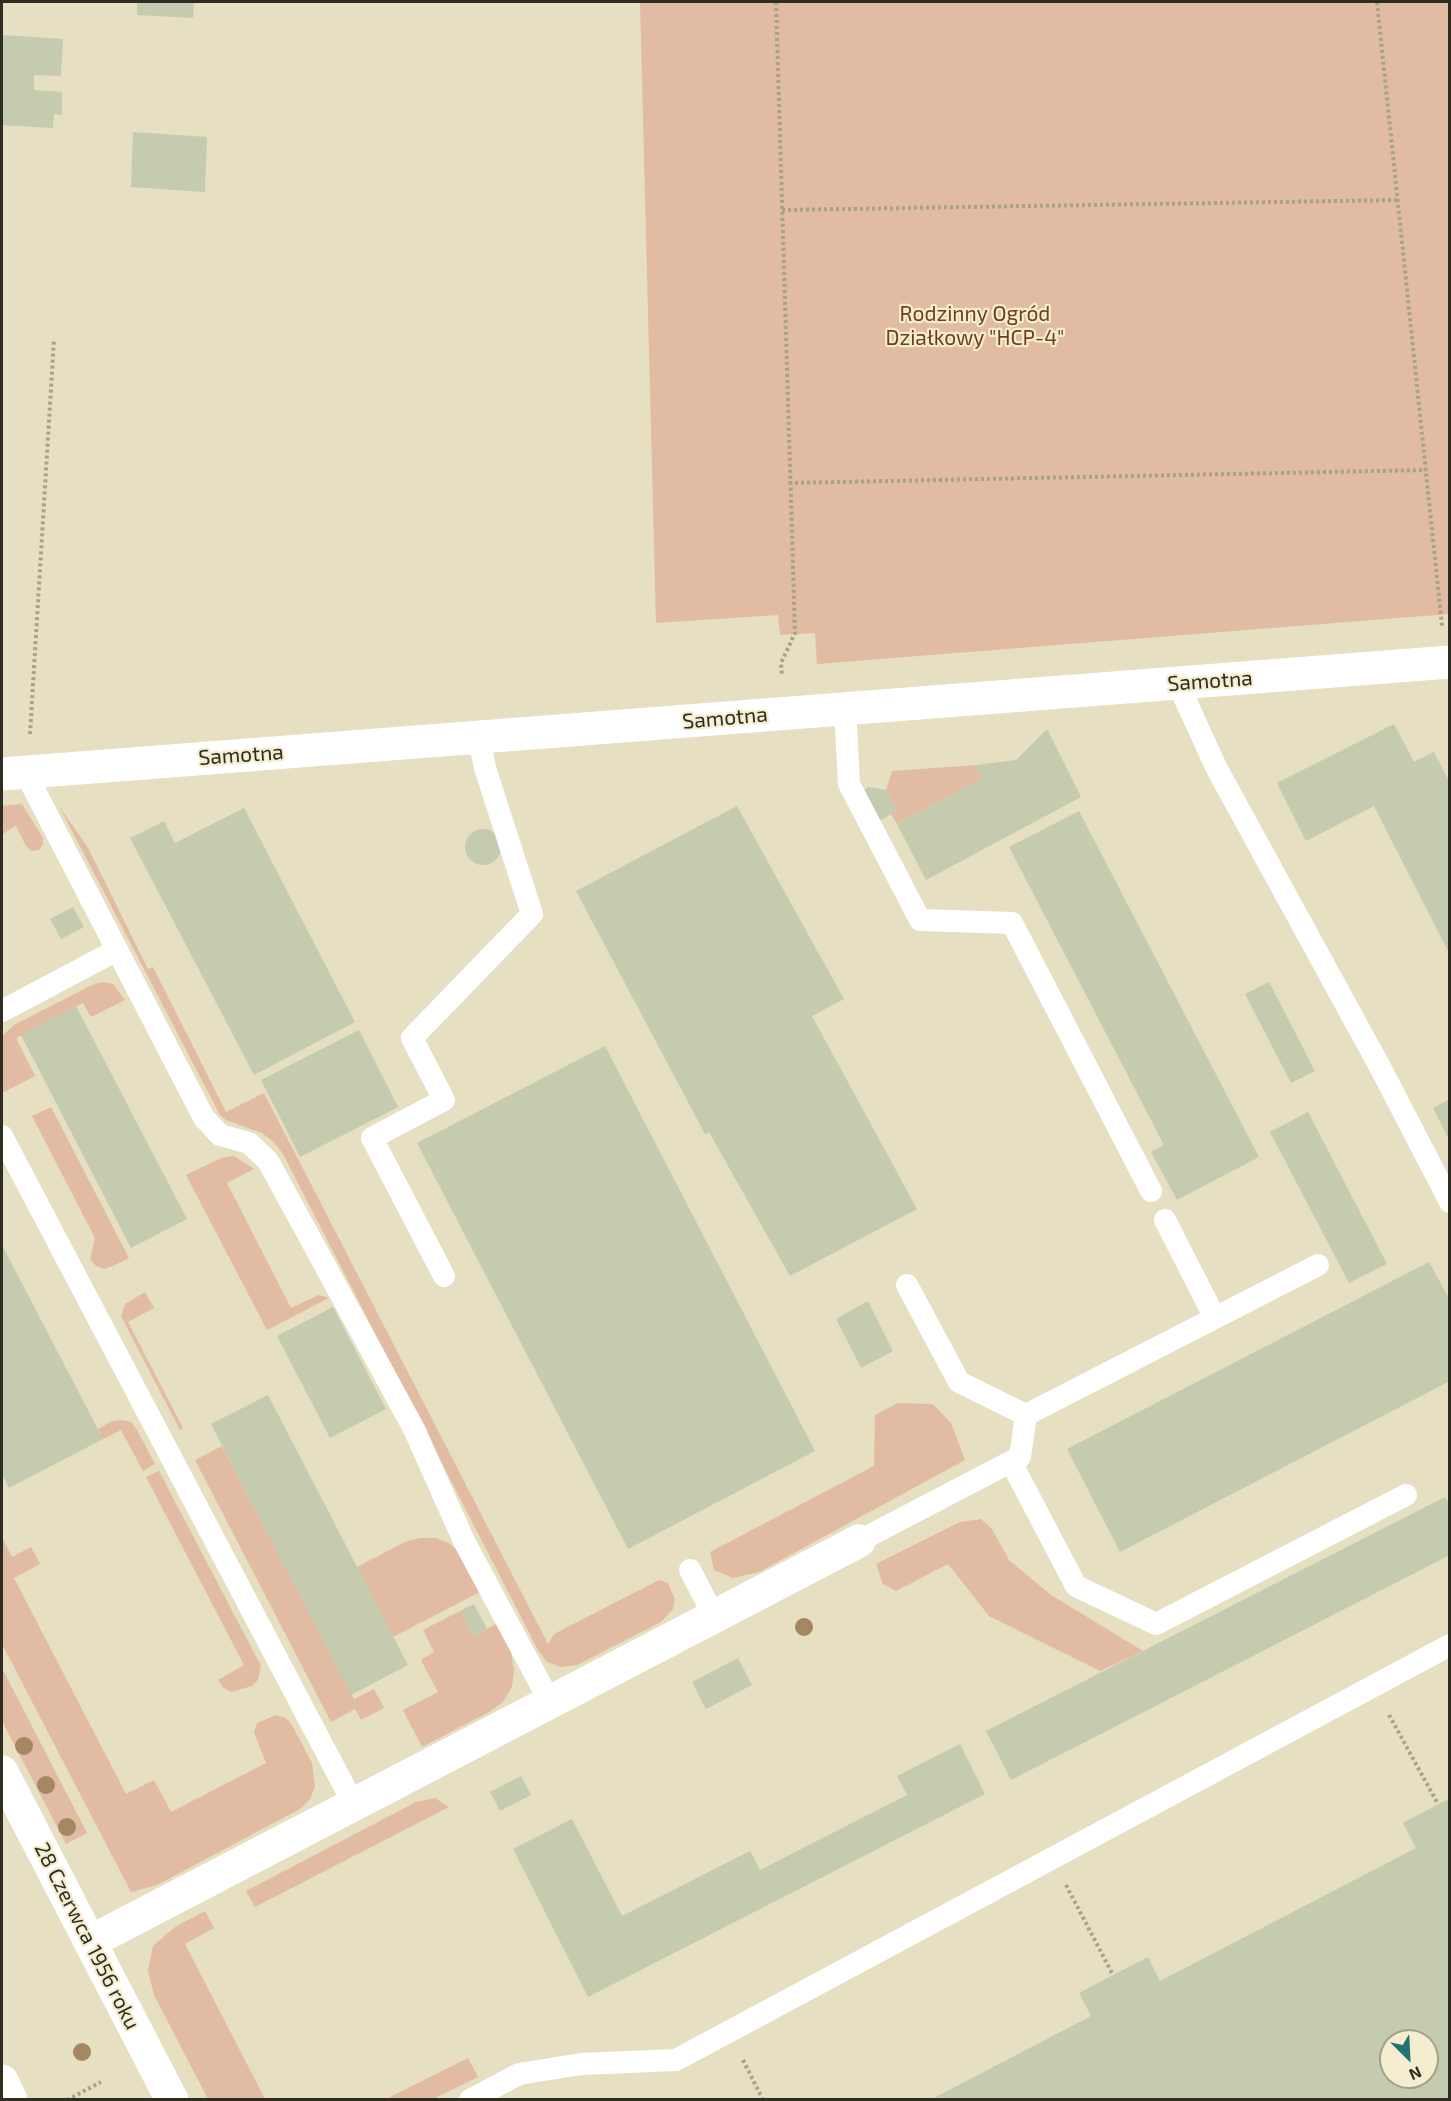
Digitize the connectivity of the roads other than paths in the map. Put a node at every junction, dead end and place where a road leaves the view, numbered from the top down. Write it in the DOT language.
graph roads {
  1 [pos="1447,662"];
  2 [pos="1178,684"];
  3 [pos="845,708"];
  4 [pos="479,738"];
  5 [pos="13,773"];
  6 [pos="117,950"];
  7 [pos="2,1011"];
  8 [pos="2,1136"];
  9 [pos="1151,1191"];
  10 [pos="1449,1202"];
  11 [pos="1165,1220"];
  12 [pos="1318,1265"];
  13 [pos="444,1276"];
  14 [pos="907,1285"];
  15 [pos="1215,1318"];
  16 [pos="1026,1415"];
  17 [pos="1011,1462"];
  18 [pos="1406,1495"];
  19 [pos="859,1541"];
  20 [pos="690,1570"];
  21 [pos="714,1616"];
  22 [pos="1449,1646"];
  23 [pos="550,1702"];
  24 [pos="2,1772"];
  25 [pos="353,1803"];
  26 [pos="90,1942"];
  27 [pos="2,2081"];
  28 [pos="11,2100"];
  29 [pos="172,2100"];
  30 [pos="470,2100"];
  1 -- 2 [label="street, Samotna"];
  2 -- 3 [label="street, Samotna"];
  2 -- 10 [label="lane"];
  3 -- 4 [label="street, Samotna"];
  3 -- 9 [label="lane"];
  4 -- 5 [label="street, Samotna"];
  4 -- 13 [label="lane"];
  5 -- 6 [label="lane"];
  6 -- 7 [label="lane"];
  6 -- 23 [label="lane"];
  8 -- 25 [label="lane"];
  11 -- 15 [label="lane"];
  12 -- 15 [label="lane"];
  14 -- 16 [label="lane"];
  15 -- 16 [label="lane"];
  16 -- 17 [label="lane"];
  17 -- 18 [label="lane"];
  17 -- 19 [label="lane"];
  19 -- 21 [label="street"];
  20 -- 21 [label="lane"];
  21 -- 23 [label="street"];
  22 -- 30 [label="lane"];
  23 -- 25 [label="street"];
  24 -- 26 [label="street, 28 Czerwca 1956 roku"];
  25 -- 26 [label="street"];
  26 -- 29 [label="street, 28 Czerwca 1956 roku"];
  27 -- 28 [label="street"];
}
